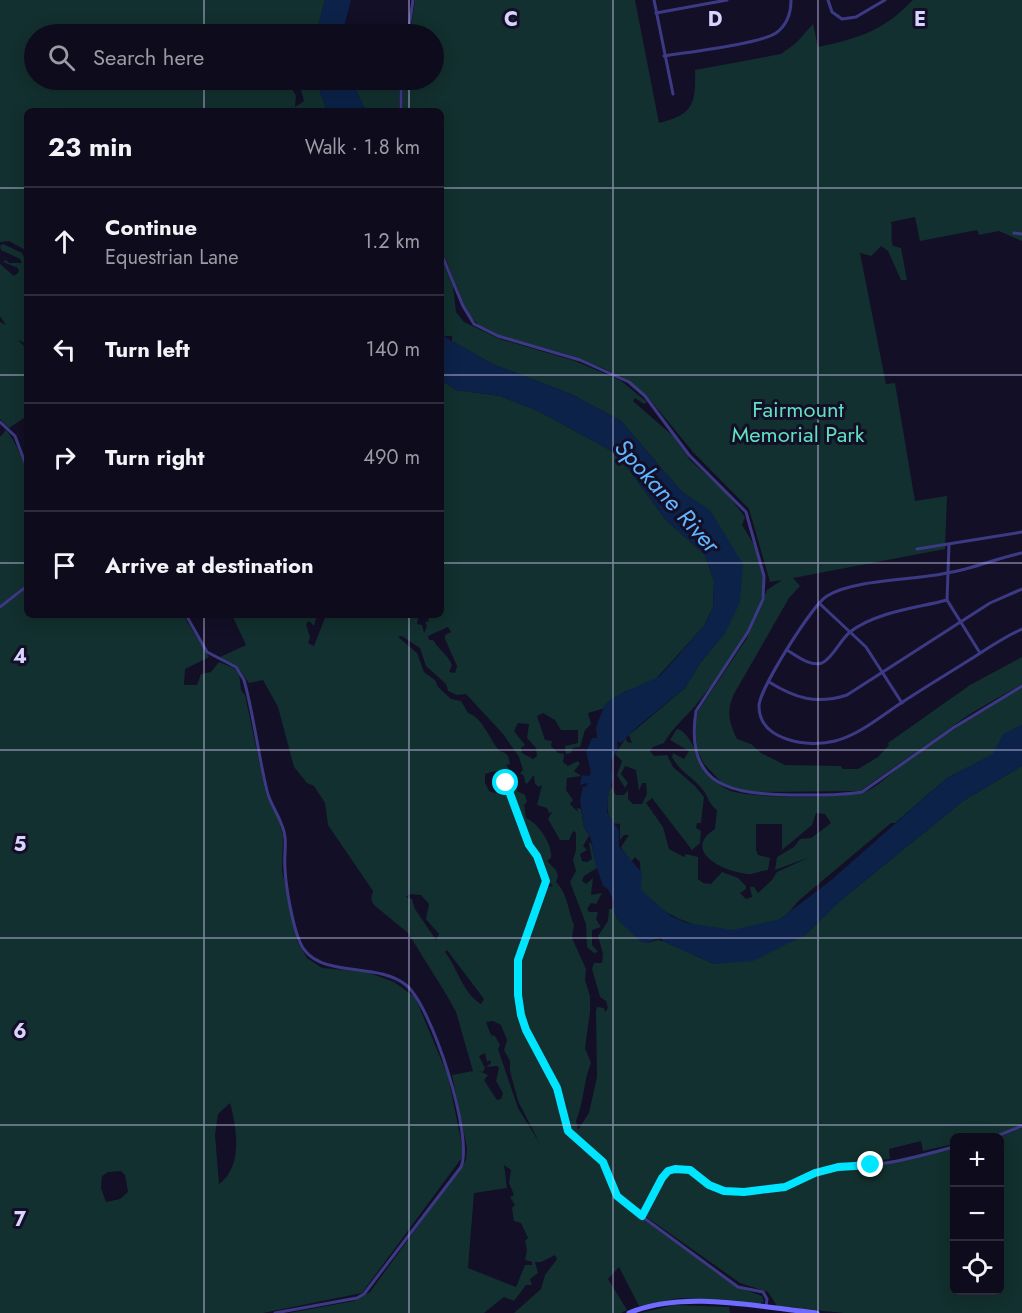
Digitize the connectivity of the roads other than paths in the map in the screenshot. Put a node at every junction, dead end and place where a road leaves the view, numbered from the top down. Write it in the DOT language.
graph roads {
  1 [pos="413,0"];
  2 [pos="654,0"];
  3 [pos="727,0"];
  4 [pos="791,0"];
  5 [pos="828,0"];
  6 [pos="885,0"];
  7 [pos="656,13"];
  8 [pos="409,24"];
  9 [pos="664,56"];
  10 [pos="401,90"];
  11 [pos="673,94"];
  12 [pos="401,108"];
  13 [pos="1014,233"];
  14 [pos="1022,234"];
  15 [pos="444,260"];
  16 [pos="0,422"];
  17 [pos="24,460"];
  18 [pos="1022,532"];
  19 [pos="949,545"];
  20 [pos="916,549"];
  21 [pos="1022,553"];
  22 [pos="947,574"];
  23 [pos="24,588"];
  24 [pos="1022,589"];
  25 [pos="947,600"];
  26 [pos="818,603"];
  27 [pos="0,607"];
  28 [pos="188,618"];
  29 [pos="961,622"];
  30 [pos="1022,629"];
  31 [pos="850,632"];
  32 [pos="788,650"];
  33 [pos="980,653"];
  34 [pos="882,672"];
  35 [pos="769,682"];
  36 [pos="1022,686"];
  37 [pos="902,702"];
  38 [pos="506,783"];
  39 [pos="1022,1126"];
  40 [pos="1003,1133"];
  41 [pos="950,1148"];
  42 [pos="642,1216"];
  43 [pos="766,1308"];
  44 [pos="275,1313"];
  45 [pos="629,1313"];
  46 [pos="817,1313"];
  1 -- 8 [label="street"];
  2 -- 7 [label="street"];
  3 -- 7 [label="street"];
  4 -- 9 [label="street"];
  5 -- 6 [label="street"];
  7 -- 9 [label="street"];
  9 -- 11 [label="street"];
  10 -- 12 [label="street"];
  13 -- 14 [label="street"];
  15 -- 36 [label="street"];
  16 -- 17 [label="street"];
  18 -- 19 [label="street"];
  19 -- 20 [label="street"];
  19 -- 22 [label="street"];
  21 -- 22 [label="street"];
  22 -- 25 [label="street"];
  22 -- 26 [label="street"];
  23 -- 27 [label="street"];
  24 -- 29 [label="street"];
  25 -- 29 [label="street"];
  25 -- 31 [label="street"];
  26 -- 31 [label="street"];
  26 -- 32 [label="street"];
  28 -- 44 [label="street"];
  29 -- 33 [label="street"];
  29 -- 34 [label="street"];
  30 -- 33 [label="street"];
  31 -- 32 [label="street"];
  31 -- 34 [label="street"];
  32 -- 35 [label="street"];
  33 -- 37 [label="street"];
  34 -- 35 [label="street"];
  34 -- 37 [label="street"];
  35 -- 37 [label="street"];
  38 -- 42 [label="street"];
  39 -- 40 [label="street"];
  41 -- 42 [label="street"];
  42 -- 43 [label="street"];
  43 -- 45 [label="main road"];
  43 -- 46 [label="main road"];
}
